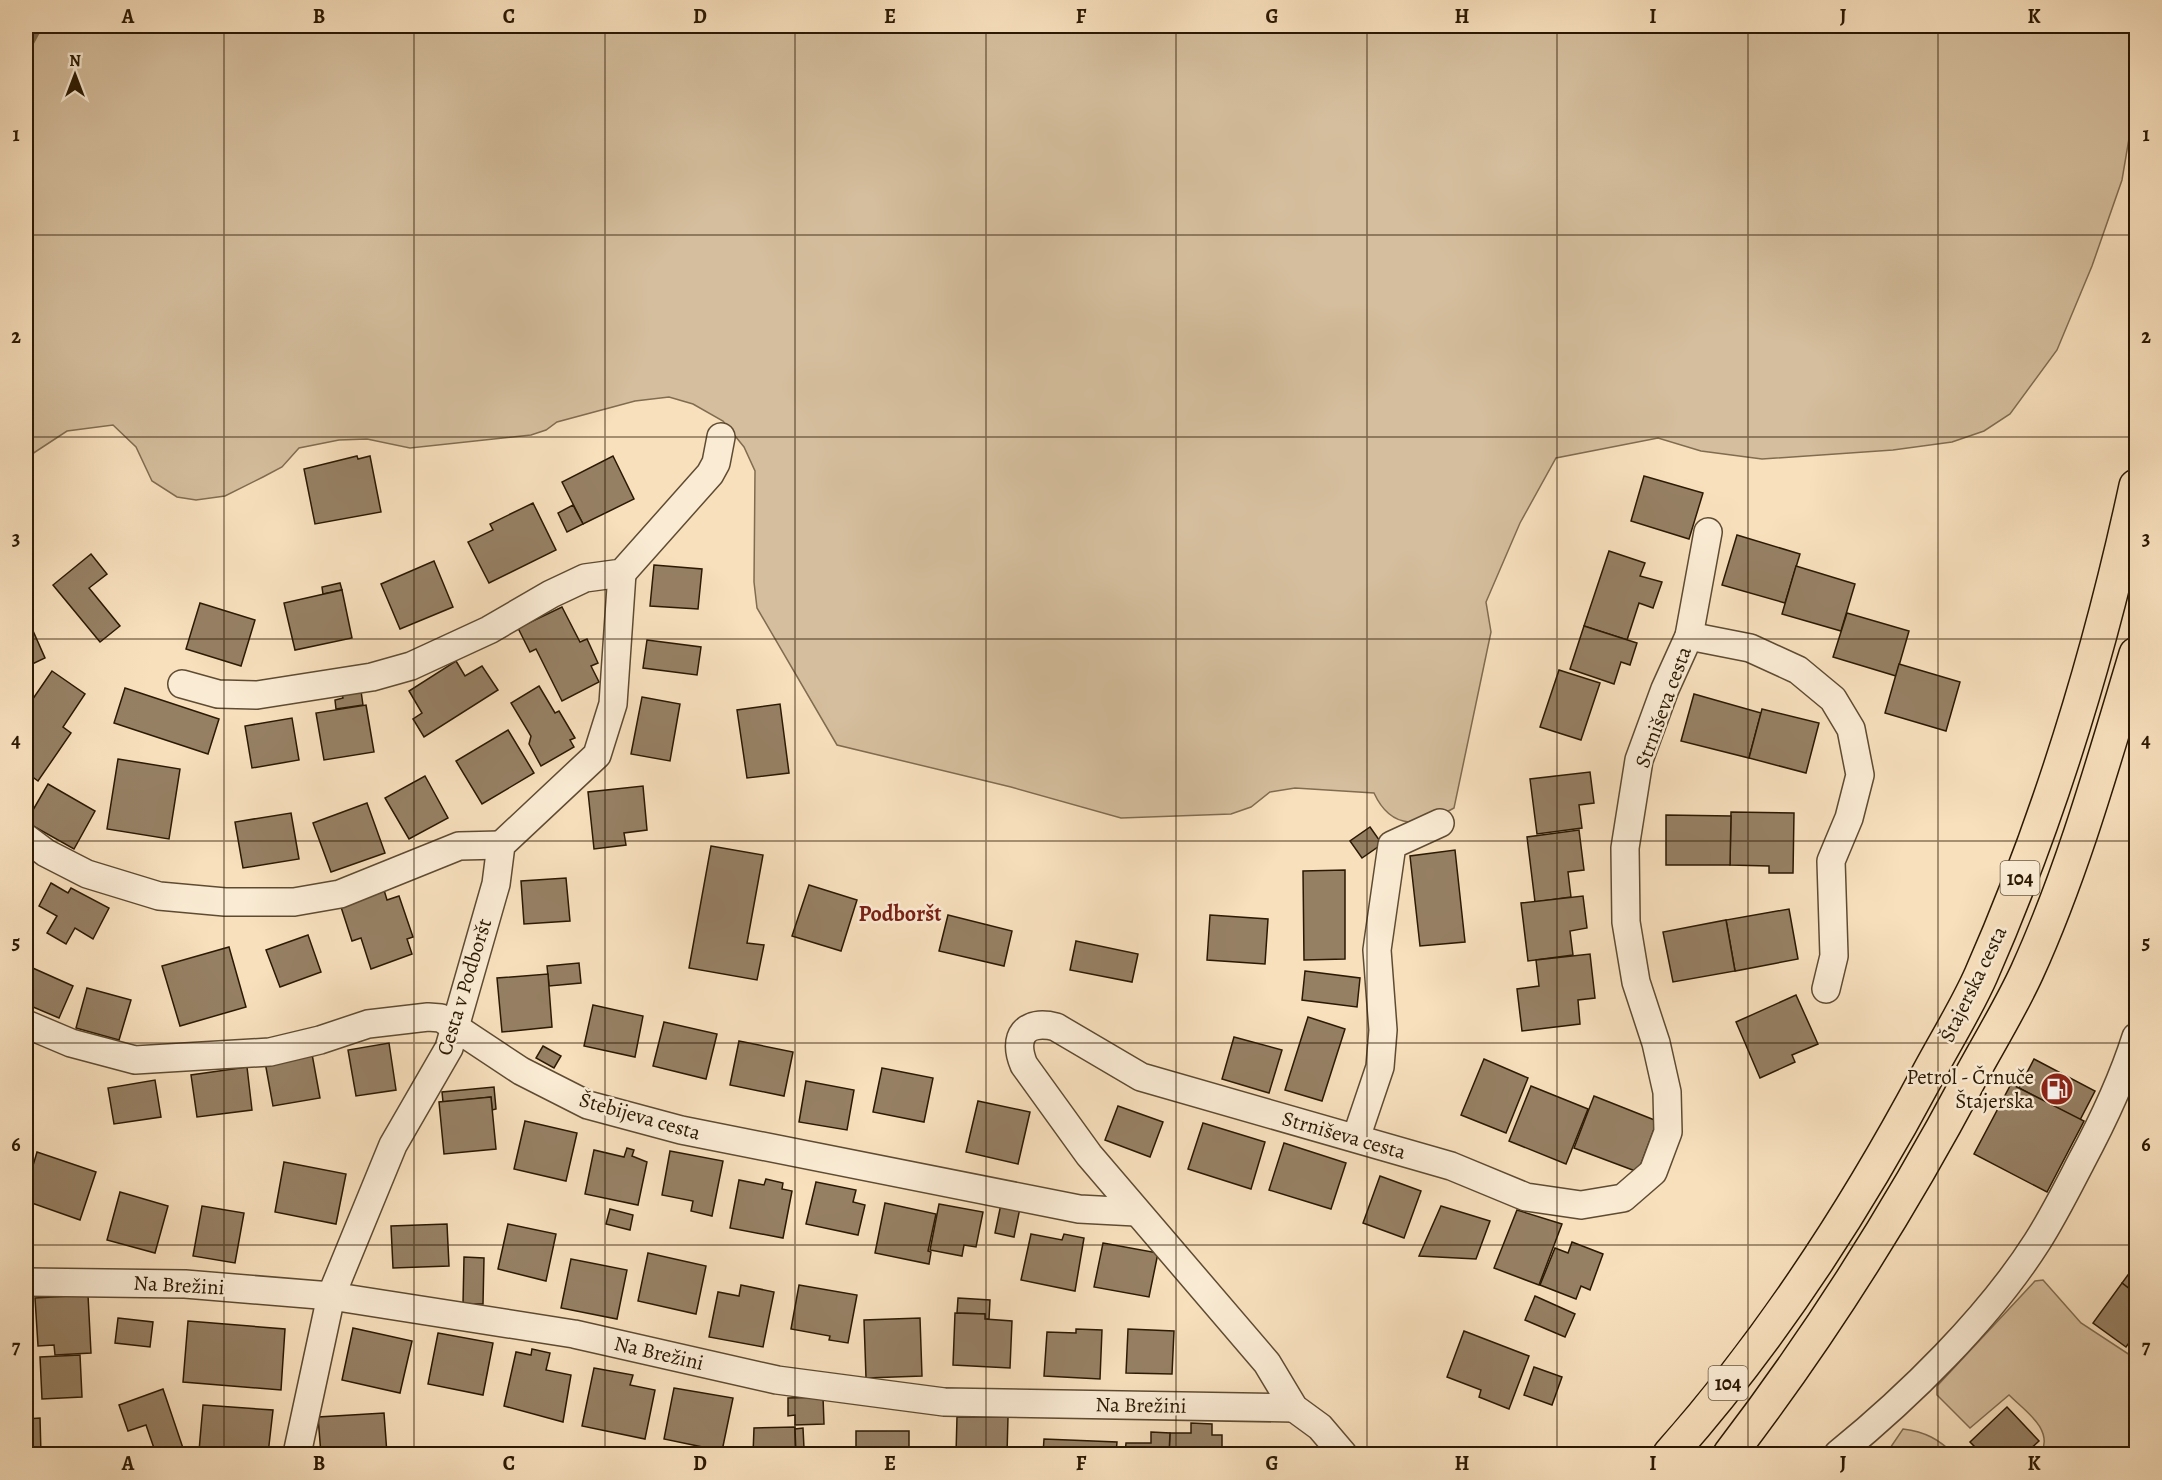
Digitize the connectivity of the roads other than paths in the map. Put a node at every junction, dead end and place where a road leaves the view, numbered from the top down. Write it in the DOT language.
graph roads {
  1 [pos="721,437"];
  2 [pos="2136,486"];
  3 [pos="1708,532"];
  4 [pos="622,573"];
  5 [pos="1689,636"];
  6 [pos="2136,654"];
  7 [pos="182,684"];
  8 [pos="1440,824"];
  9 [pos="26,838"];
  10 [pos="501,845"];
  11 [pos="1826,989"];
  12 [pos="26,1024"];
  13 [pos="455,1026"];
  14 [pos="2136,1037"];
  15 [pos="1356,1137"];
  16 [pos="1136,1212"];
  17 [pos="26,1282"];
  18 [pos="331,1296"];
  19 [pos="1294,1408"];
  20 [pos="1670,1453"];
  21 [pos="297,1455"];
  22 [pos="1343,1455"];
  23 [pos="1730,1455"];
  24 [pos="1838,1455"];
  1 -- 4 [label="street"];
  2 -- 20 [label="main road, Štajerska cesta / 104"];
  3 -- 5 [label="street, Strniševa cesta"];
  4 -- 7 [label="street"];
  4 -- 10 [label="street"];
  5 -- 11 [label="street, Strniševa cesta"];
  5 -- 15 [label="street, Strniševa cesta"];
  6 -- 23 [label="main road, Štajerska cesta / 104"];
  8 -- 15 [label="street"];
  9 -- 10 [label="street"];
  10 -- 13 [label="street, Cesta v Podboršt"];
  12 -- 13 [label="street, Štebijeva cesta"];
  13 -- 16 [label="street, Štebijeva cesta"];
  13 -- 18 [label="street, Cesta v Podboršt"];
  14 -- 24 [label="street"];
  15 -- 16 [label="street, Strniševa cesta"];
  16 -- 19 [label="street, Strniševa cesta"];
  17 -- 18 [label="street, Na Brežini"];
  18 -- 19 [label="street, Na Brežini"];
  18 -- 21 [label="street, Cesta v Podboršt"];
  19 -- 22 [label="street, Strniševa cesta"];
}
